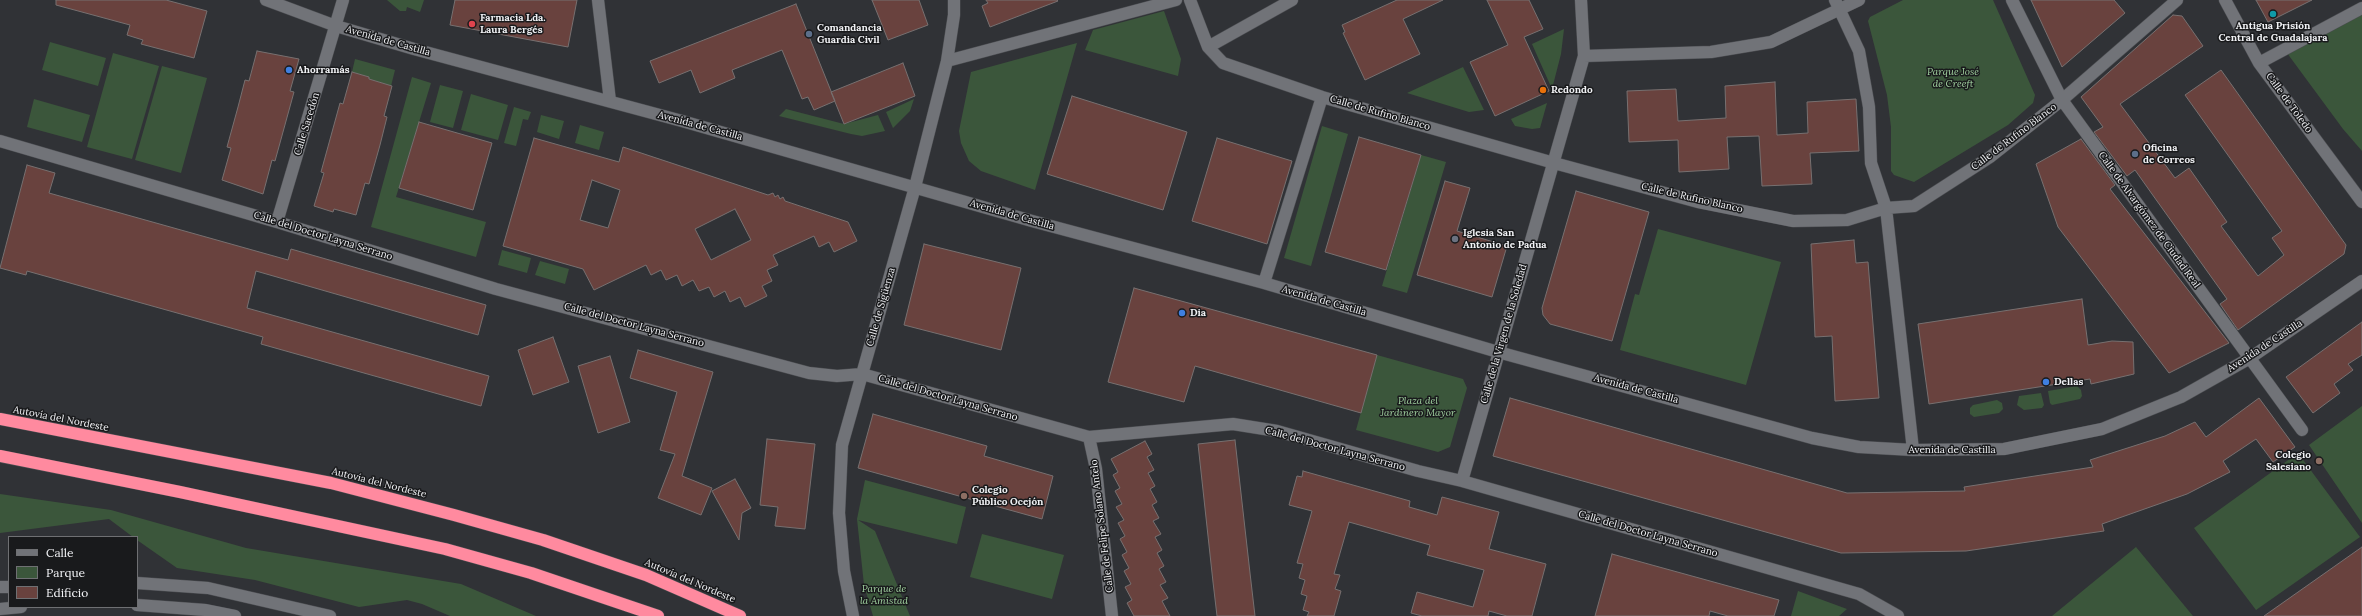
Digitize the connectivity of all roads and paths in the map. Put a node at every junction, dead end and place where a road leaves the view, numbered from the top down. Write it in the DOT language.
graph roads {
  1 [pos="266,0"];
  2 [pos="343,0"];
  3 [pos="598,0"];
  4 [pos="954,0"];
  5 [pos="1176,0"];
  6 [pos="1190,0"];
  7 [pos="1292,0"];
  8 [pos="1581,0"];
  9 [pos="1859,0"];
  10 [pos="2012,0"];
  11 [pos="2177,0"];
  12 [pos="2225,0"];
  13 [pos="1837,5"];
  14 [pos="2362,8"];
  15 [pos="336,26"];
  16 [pos="1208,47"];
  17 [pos="1584,56"];
  18 [pos="947,61"];
  19 [pos="2260,63"];
  20 [pos="1322,96"];
  21 [pos="2062,100"];
  22 [pos="610,101"];
  23 [pos="0,141"];
  24 [pos="1554,163"];
  25 [pos="915,187"];
  26 [pos="2362,202"];
  27 [pos="1886,208"];
  28 [pos="277,222"];
  29 [pos="2362,281"];
  30 [pos="1264,283"];
  31 [pos="1498,352"];
  32 [pos="2250,358"];
  33 [pos="862,374"];
  34 [pos="0,420"];
  35 [pos="2302,430"];
  36 [pos="1089,437"];
  37 [pos="1913,450"];
  38 [pos="0,456"];
  39 [pos="1462,481"];
  40 [pos="138,583"];
  41 [pos="138,604"];
  42 [pos="10,608"];
  43 [pos="0,609"];
  44 [pos="235,616"];
  45 [pos="330,616"];
  46 [pos="658,616"];
  47 [pos="740,616"];
  48 [pos="853,616"];
  49 [pos="1112,616"];
  50 [pos="1898,616"];
  1 -- 15 [label="street, Avenida de Castilla"];
  2 -- 15 [label="street, Calle Sacedón"];
  3 -- 22 [label="street"];
  4 -- 18 [label="street, Calle de Sigüenza"];
  5 -- 18 [label="street"];
  6 -- 16 [label="street, Calle de Rufino Blanco"];
  7 -- 16 [label="street"];
  8 -- 17 [label="street, Calle de la Virgen de la Soledad"];
  9 -- 13 [label="street"];
  10 -- 21 [label="street, Calle de Alvargómez de Ciudad Real"];
  11 -- 21 [label="street, Calle de Rufino Blanco"];
  12 -- 19 [label="street, Calle de Toledo"];
  13 -- 17 [label="street"];
  13 -- 27 [label="street"];
  14 -- 19 [label="street"];
  15 -- 22 [label="street, Avenida de Castilla"];
  15 -- 28 [label="street, Calle Sacedón"];
  16 -- 20 [label="street, Calle de Rufino Blanco"];
  17 -- 24 [label="street, Calle de la Virgen de la Soledad"];
  18 -- 25 [label="street, Calle de Sigüenza"];
  19 -- 26 [label="street, Calle de Toledo"];
  20 -- 24 [label="street, Calle de Rufino Blanco"];
  20 -- 30 [label="street"];
  21 -- 27 [label="street, Calle de Rufino Blanco"];
  21 -- 32 [label="street, Calle de Alvargómez de Ciudad Real"];
  22 -- 25 [label="street, Avenida de Castilla"];
  23 -- 28 [label="street, Calle del Doctor Layna Serrano"];
  24 -- 27 [label="street, Calle de Rufino Blanco"];
  24 -- 31 [label="street, Calle de la Virgen de la Soledad"];
  25 -- 30 [label="street, Avenida de Castilla"];
  25 -- 33 [label="street, Calle de Sigüenza"];
  27 -- 37 [label="street"];
  28 -- 33 [label="street, Calle del Doctor Layna Serrano"];
  29 -- 32 [label="street, Avenida de Castilla"];
  30 -- 31 [label="street, Avenida de Castilla"];
  31 -- 37 [label="street, Avenida de Castilla"];
  31 -- 39 [label="street, Calle de la Virgen de la Soledad"];
  32 -- 35 [label="street, Calle de Alvargómez de Ciudad Real"];
  32 -- 37 [label="street, Avenida de Castilla"];
  33 -- 36 [label="street, Calle del Doctor Layna Serrano"];
  33 -- 48 [label="street, Calle de Sigüenza"];
  34 -- 47 [label="highway, Autovía del Nordeste"];
  36 -- 39 [label="street, Calle del Doctor Layna Serrano"];
  36 -- 49 [label="street, Calle de Felipe Solano Antelo"];
  38 -- 46 [label="highway"];
  39 -- 50 [label="street, Calle del Doctor Layna Serrano"];
  40 -- 45 [label="street"];
  41 -- 44 [label="street"];
  42 -- 43 [label="street"];
}
